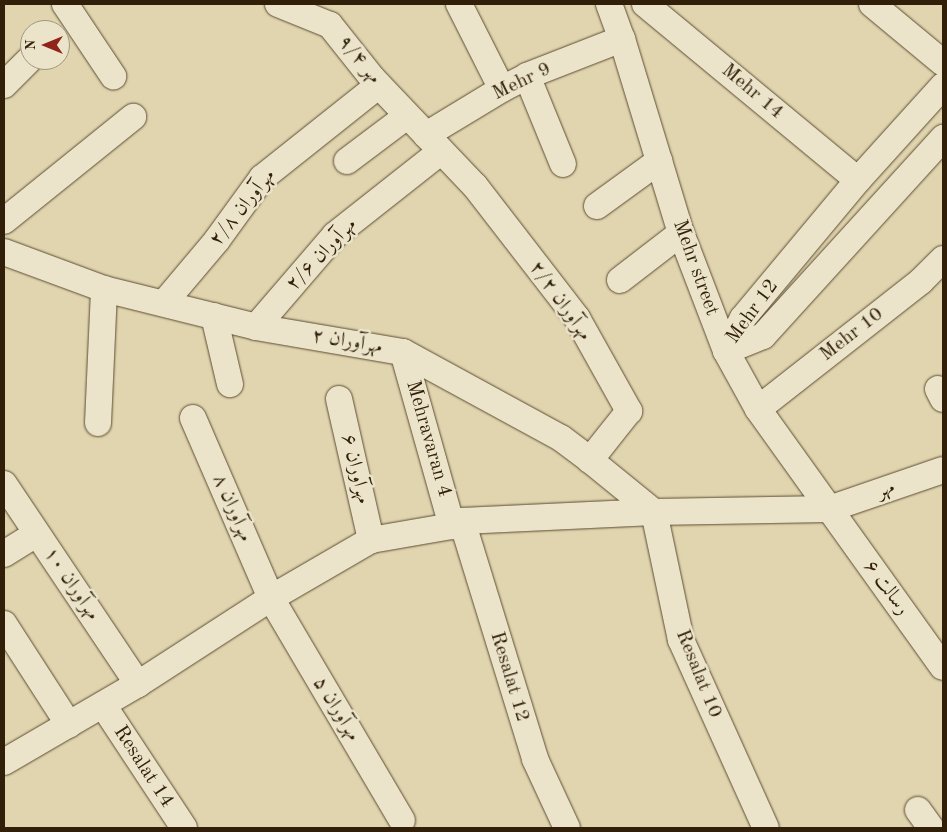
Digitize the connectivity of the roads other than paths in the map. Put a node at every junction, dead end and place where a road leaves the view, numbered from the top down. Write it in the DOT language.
graph roads {
  1 [pos="278,4"];
  2 [pos="459,4"];
  3 [pos="609,4"];
  4 [pos="645,4"];
  5 [pos="872,4"];
  6 [pos="65,17"];
  7 [pos="622,39"];
  8 [pos="943,63"];
  9 [pos="20,68"];
  10 [pos="113,76"];
  11 [pos="527,76"];
  12 [pos="4,85"];
  13 [pos="379,85"];
  14 [pos="943,86"];
  15 [pos="502,89"];
  16 [pos="407,116"];
  17 [pos="133,117"];
  18 [pos="943,138"];
  19 [pos="433,144"];
  20 [pos="348,161"];
  21 [pos="659,161"];
  22 [pos="563,164"];
  23 [pos="858,180"];
  24 [pos="597,206"];
  25 [pos="4,221"];
  26 [pos="680,233"];
  27 [pos="4,252"];
  28 [pos="939,272"];
  29 [pos="620,280"];
  30 [pos="104,289"];
  31 [pos="164,303"];
  32 [pos="214,316"];
  33 [pos="256,327"];
  34 [pos="726,351"];
  35 [pos="403,352"];
  36 [pos="230,384"];
  37 [pos="339,399"];
  38 [pos="758,409"];
  39 [pos="193,418"];
  40 [pos="98,422"];
  41 [pos="590,460"];
  42 [pos="943,470"];
  43 [pos="4,484"];
  44 [pos="829,509"];
  45 [pos="654,512"];
  46 [pos="457,524"];
  47 [pos="36,534"];
  48 [pos="371,540"];
  49 [pos="4,554"];
  50 [pos="270,598"];
  51 [pos="4,624"];
  52 [pos="943,667"];
  53 [pos="138,684"];
  54 [pos="103,705"];
  55 [pos="69,725"];
  56 [pos="4,762"];
  57 [pos="402,820"];
  58 [pos="184,828"];
  59 [pos="566,828"];
  60 [pos="766,828"];
  1 -- 13 [label="street, مهر ۹/۴"];
  2 -- 15 [label="street"];
  3 -- 7 [label="street, Mehr street"];
  4 -- 23 [label="street, Mehr 14"];
  5 -- 8 [label="street"];
  6 -- 10 [label="street"];
  7 -- 11 [label="street, Mehr 9"];
  7 -- 21 [label="street, Mehr street"];
  9 -- 12 [label="street"];
  11 -- 15 [label="street, Mehr 9"];
  11 -- 22 [label="street"];
  13 -- 16 [label="street, مهر ۹/۴"];
  13 -- 31 [label="street, مهرآوران ۲/۸"];
  14 -- 23 [label="street, Mehr 12"];
  15 -- 19 [label="street, Mehr 9"];
  16 -- 19 [label="street, مهر ۹/۴"];
  16 -- 20 [label="street"];
  17 -- 25 [label="street"];
  18 -- 34 [label="street, Mehr 12"];
  19 -- 33 [label="street, مهرآوران ۲/۶"];
  19 -- 41 [label="street, مهرآوران ۲/۲"];
  21 -- 24 [label="street"];
  21 -- 26 [label="street, Mehr street"];
  23 -- 34 [label="street, Mehr 12"];
  26 -- 29 [label="street"];
  26 -- 34 [label="street, Mehr street"];
  27 -- 30 [label="street, مهرآوران ۲"];
  28 -- 38 [label="street, Mehr 10"];
  30 -- 31 [label="street, مهرآوران ۲"];
  30 -- 40 [label="street"];
  31 -- 32 [label="street, مهرآوران ۲"];
  32 -- 33 [label="street, مهرآوران ۲"];
  32 -- 36 [label="street"];
  33 -- 35 [label="street, مهرآوران ۲"];
  34 -- 38 [label="street, Mehr street"];
  35 -- 41 [label="street, مهرآوران ۲"];
  35 -- 46 [label="street, Mehravaran 4"];
  37 -- 48 [label="street, مهرآوران ۶"];
  38 -- 44 [label="street, Mehr street"];
  39 -- 50 [label="street, مهرآوران ۸"];
  41 -- 45 [label="street, مهرآوران ۲"];
  42 -- 44 [label="street, مهر"];
  43 -- 47 [label="street, مهرآوران ۱۰"];
  44 -- 45 [label="street, مهر"];
  44 -- 52 [label="street, رسالت ۶"];
  45 -- 46 [label="street, مهر"];
  45 -- 60 [label="street, Resalat 10"];
  46 -- 48 [label="street, مهر"];
  46 -- 59 [label="street, Resalat 12"];
  47 -- 49 [label="street"];
  47 -- 53 [label="street, مهرآوران ۱۰"];
  48 -- 50 [label="street"];
  50 -- 53 [label="street"];
  50 -- 57 [label="street, مهرآوران ۵"];
  51 -- 55 [label="street"];
  53 -- 54 [label="street"];
  54 -- 55 [label="street"];
  54 -- 58 [label="street, Resalat 14"];
  55 -- 56 [label="street"];
}
